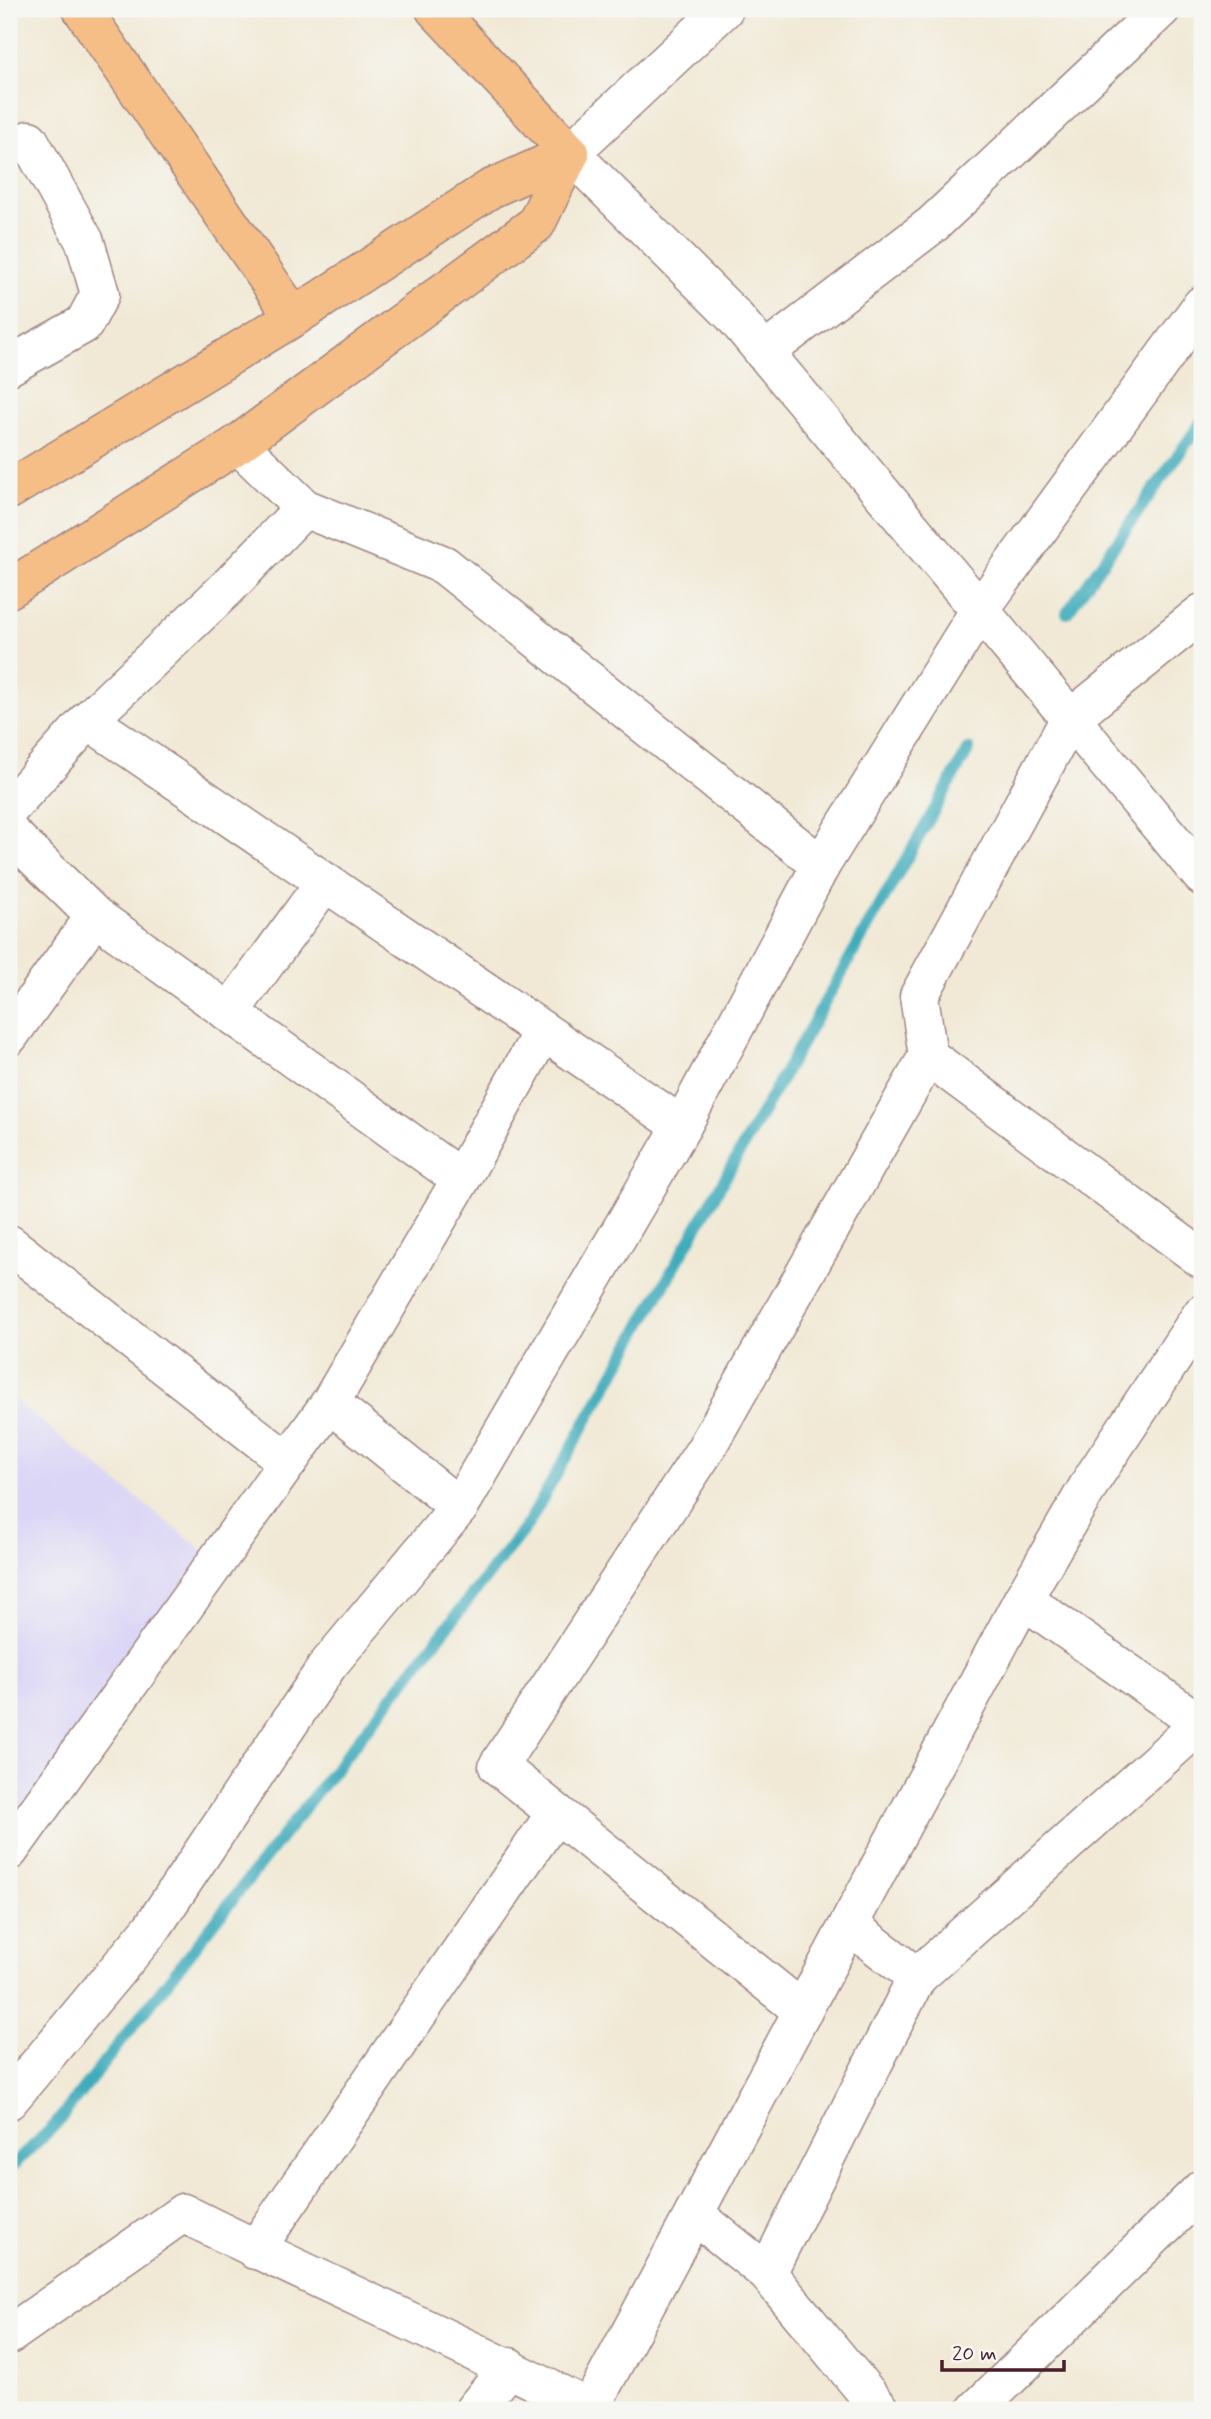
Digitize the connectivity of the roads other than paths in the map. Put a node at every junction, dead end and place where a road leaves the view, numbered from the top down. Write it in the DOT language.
graph roads {
  1 [pos="82,9"];
  2 [pos="435,9"];
  3 [pos="724,9"];
  4 [pos="1161,9"];
  5 [pos="29,140"];
  6 [pos="570,153"];
  7 [pos="1202,305"];
  8 [pos="294,317"];
  9 [pos="764,354"];
  10 [pos="9,366"];
  11 [pos="238,444"];
  12 [pos="13,479"];
  13 [pos="304,508"];
  14 [pos="9,589"];
  15 [pos="979,611"];
  16 [pos="1202,613"];
  17 [pos="88,720"];
  18 [pos="1069,720"];
  19 [pos="9,809"];
  20 [pos="9,832"];
  21 [pos="821,865"];
  22 [pos="1202,876"];
  23 [pos="325,882"];
  24 [pos="95,916"];
  25 [pos="229,1013"];
  26 [pos="543,1031"];
  27 [pos="9,1036"];
  28 [pos="928,1056"];
  29 [pos="682,1126"];
  30 [pos="461,1179"];
  31 [pos="9,1244"];
  32 [pos="1202,1259"];
  33 [pos="1202,1314"];
  34 [pos="330,1403"];
  35 [pos="288,1462"];
  36 [pos="459,1507"];
  37 [pos="1023,1599"];
  38 [pos="1201,1724"];
  39 [pos="556,1813"];
  40 [pos="9,1852"];
  41 [pos="849,1925"];
  42 [pos="916,1977"];
  43 [pos="803,2011"];
  44 [pos="9,2101"];
  45 [pos="1202,2189"];
  46 [pos="694,2214"];
  47 [pos="255,2250"];
  48 [pos="767,2273"];
  49 [pos="9,2334"];
  50 [pos="509,2367"];
  51 [pos="474,2410"];
  52 [pos="590,2410"];
  53 [pos="881,2410"];
  54 [pos="976,2410"];
  1 -- 8 [label="main road"];
  2 -- 6 [label="main road"];
  3 -- 6 [label="street"];
  4 -- 9 [label="street"];
  5 -- 10 [label="street"];
  6 -- 8 [label="main road"];
  6 -- 9 [label="street"];
  6 -- 11 [label="main road"];
  7 -- 15 [label="street"];
  8 -- 12 [label="main road"];
  9 -- 15 [label="street"];
  11 -- 13 [label="street"];
  11 -- 14 [label="main road"];
  13 -- 17 [label="street"];
  13 -- 21 [label="street"];
  15 -- 18 [label="street"];
  15 -- 21 [label="street"];
  16 -- 18 [label="street"];
  17 -- 19 [label="street"];
  17 -- 23 [label="street"];
  18 -- 22 [label="street"];
  18 -- 28 [label="street"];
  20 -- 24 [label="street"];
  21 -- 29 [label="street"];
  23 -- 25 [label="street"];
  23 -- 26 [label="street"];
  24 -- 25 [label="street"];
  24 -- 27 [label="street"];
  25 -- 30 [label="street"];
  26 -- 29 [label="street"];
  26 -- 30 [label="street"];
  28 -- 32 [label="street"];
  28 -- 39 [label="street"];
  29 -- 36 [label="street"];
  30 -- 34 [label="street"];
  31 -- 35 [label="street"];
  33 -- 37 [label="street"];
  34 -- 35 [label="street"];
  34 -- 36 [label="street"];
  35 -- 40 [label="street"];
  36 -- 44 [label="street"];
  37 -- 38 [label="street"];
  37 -- 41 [label="street"];
  38 -- 42 [label="street"];
  39 -- 43 [label="street"];
  39 -- 47 [label="street"];
  41 -- 42 [label="street"];
  41 -- 43 [label="street"];
  42 -- 48 [label="street"];
  43 -- 46 [label="street"];
  45 -- 54 [label="street"];
  46 -- 48 [label="street"];
  46 -- 52 [label="street"];
  47 -- 49 [label="street"];
  47 -- 50 [label="street"];
  48 -- 53 [label="street"];
  50 -- 51 [label="street"];
  50 -- 52 [label="street"];
}
